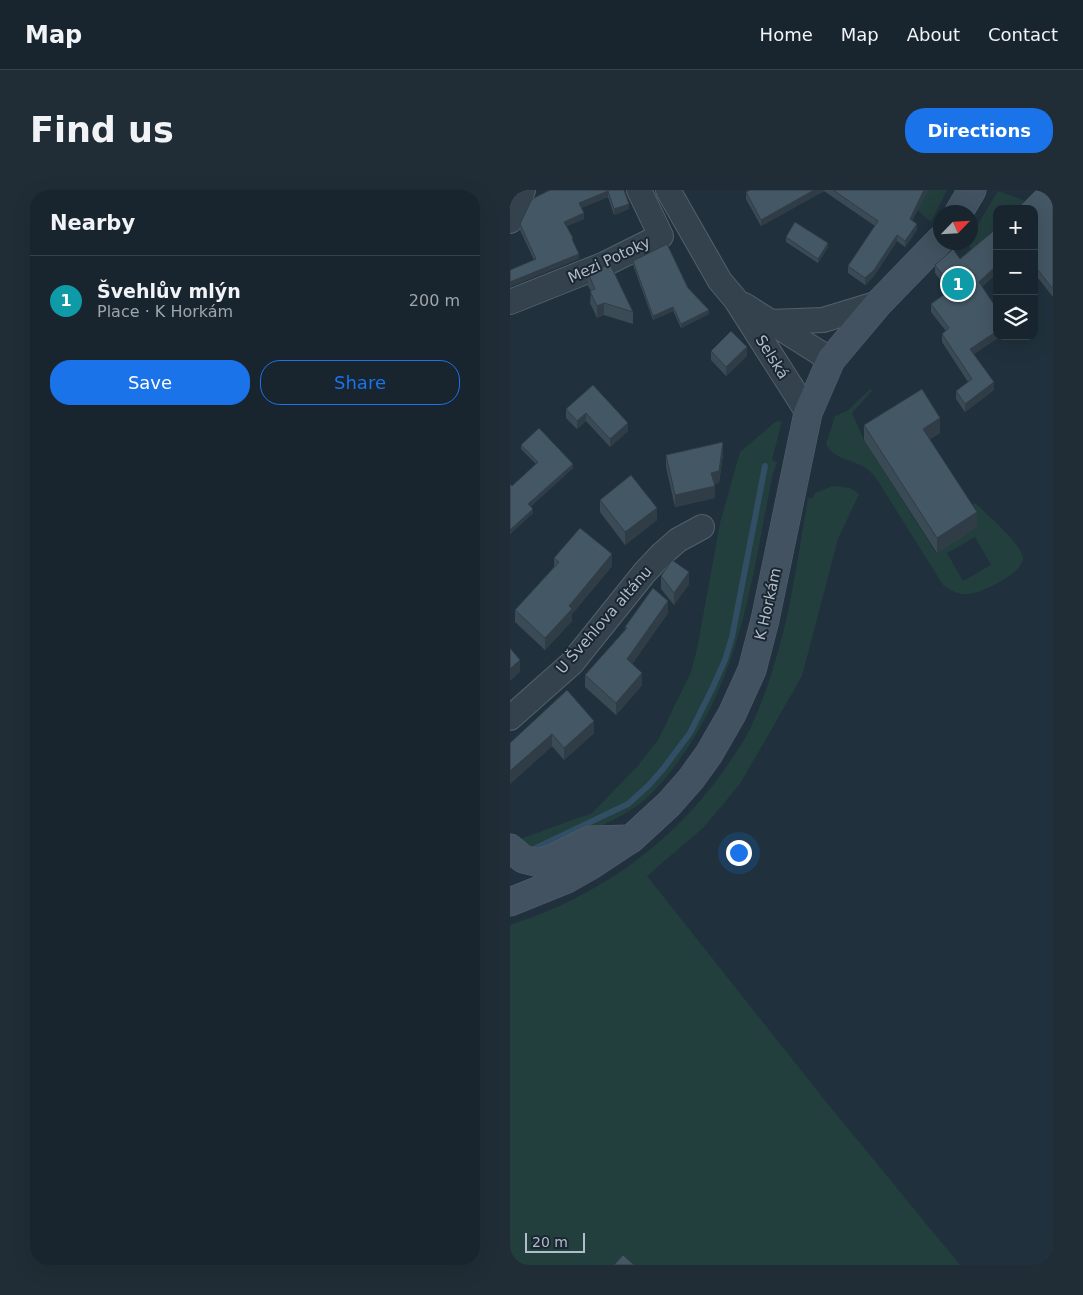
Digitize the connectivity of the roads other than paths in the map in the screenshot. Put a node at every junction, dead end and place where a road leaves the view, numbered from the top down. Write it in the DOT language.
graph roads {
  1 [pos="523,190"];
  2 [pos="639,190"];
  3 [pos="668,190"];
  4 [pos="972,190"];
  5 [pos="963,205"];
  6 [pos="510,221"];
  7 [pos="933,247"];
  8 [pos="736,300"];
  9 [pos="510,302"];
  10 [pos="879,303"];
  11 [pos="770,322"];
  12 [pos="831,360"];
  13 [pos="808,413"];
  14 [pos="702,526"];
  15 [pos="510,718"];
  16 [pos="631,839"];
  17 [pos="510,848"];
  18 [pos="510,902"];
  1 -- 6 [label="street"];
  2 -- 9 [label="street, Mezi Potoky"];
  3 -- 8 [label="street, Selská"];
  4 -- 5 [label="main road"];
  7 -- 10 [label="main road, K Horkám"];
  8 -- 11 [label="street, Selská"];
  8 -- 13 [label="street, Selská"];
  10 -- 11 [label="street, Selská"];
  10 -- 12 [label="main road, K Horkám"];
  11 -- 12 [label="street, Selská"];
  12 -- 13 [label="main road, K Horkám"];
  13 -- 16 [label="main road, K Horkám"];
  14 -- 15 [label="street, U Švehlova altánu"];
  16 -- 17 [label="main road"];
  16 -- 18 [label="main road, K Horkám"];
}
